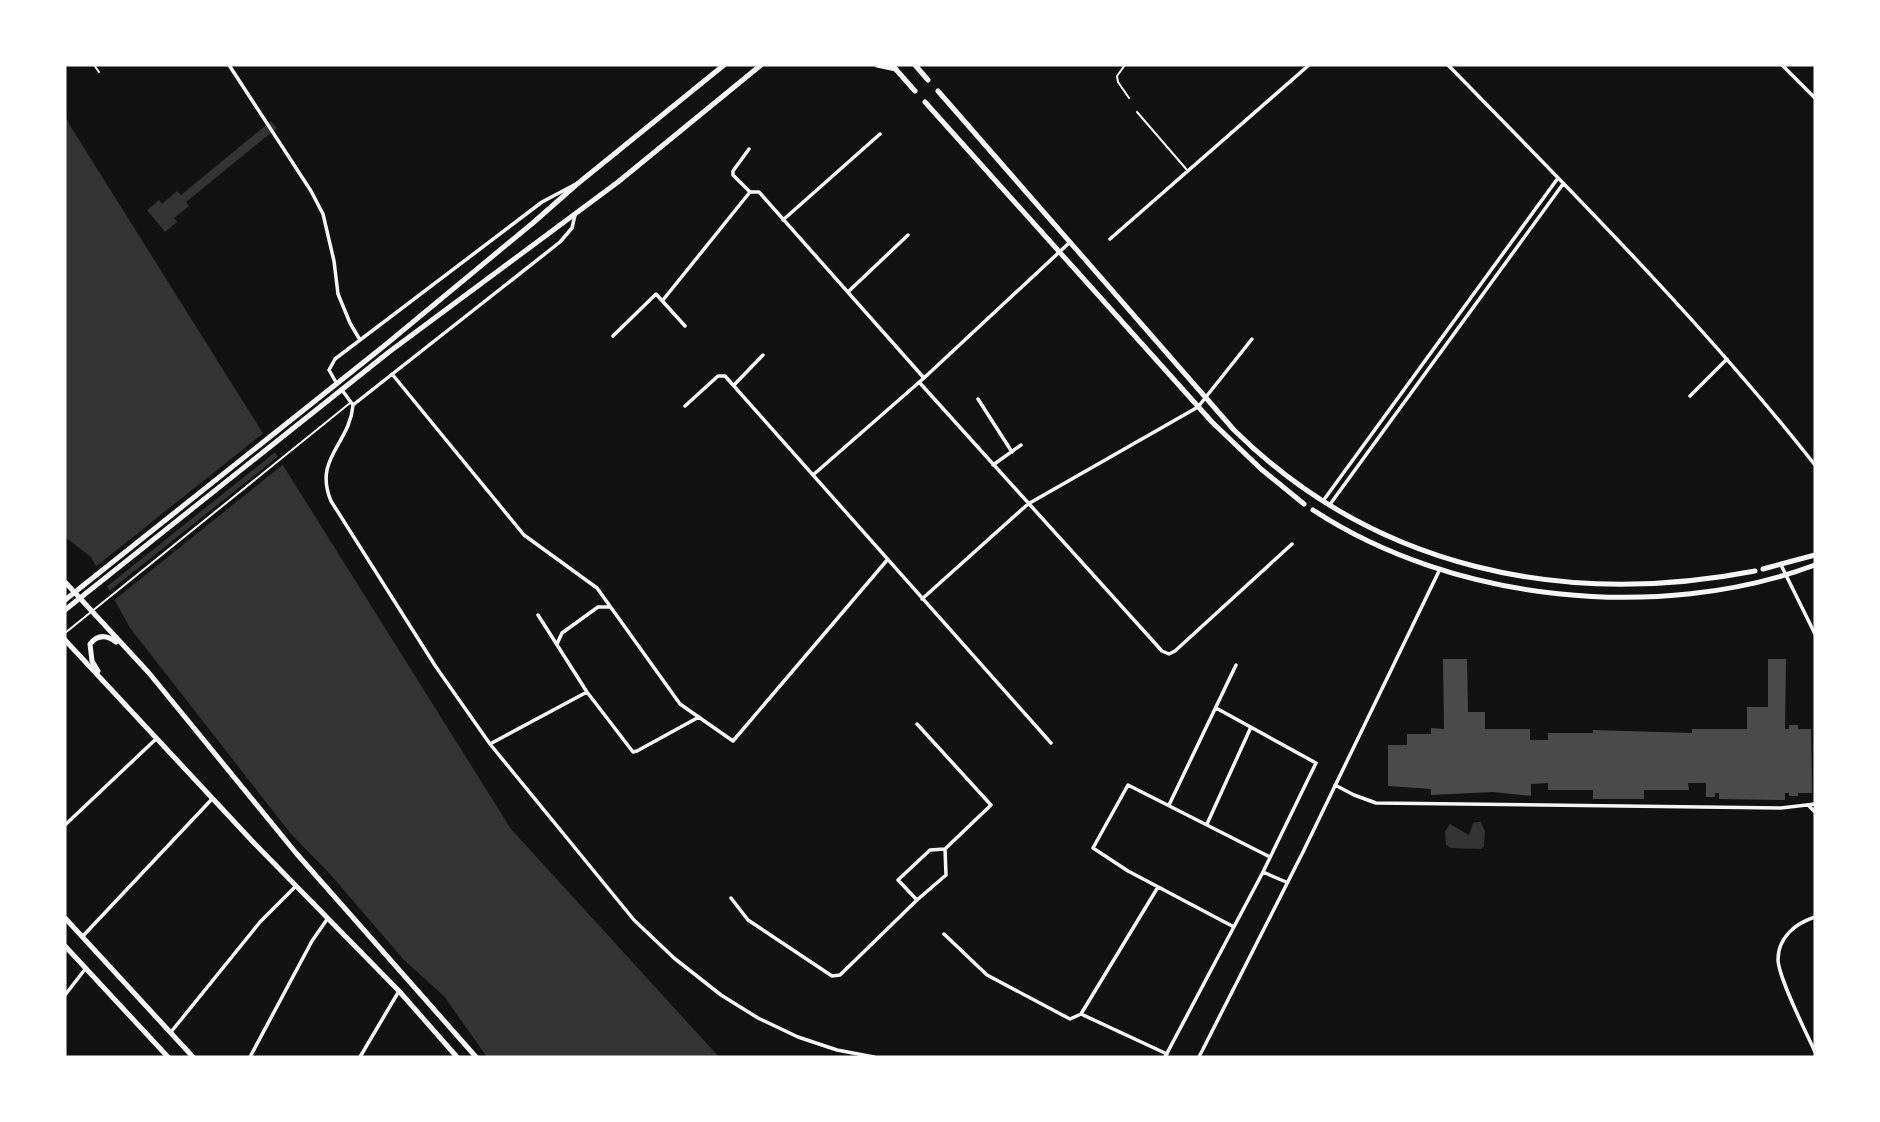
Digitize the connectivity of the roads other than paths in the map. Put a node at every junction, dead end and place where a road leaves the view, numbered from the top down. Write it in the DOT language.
graph roads {
  1 [pos="94,65"];
  2 [pos="229,65"];
  3 [pos="724,65"];
  4 [pos="761,65"];
  5 [pos="877,65"];
  6 [pos="915,65"];
  7 [pos="1125,65"];
  8 [pos="1308,65"];
  9 [pos="1448,65"];
  10 [pos="1782,65"];
  11 [pos="894,67"];
  12 [pos="99,72"];
  13 [pos="928,80"];
  14 [pos="915,91"];
  15 [pos="938,91"];
  16 [pos="1129,98"];
  17 [pos="1815,98"];
  18 [pos="925,102"];
  19 [pos="1137,112"];
  20 [pos="880,134"];
  21 [pos="749,149"];
  22 [pos="1187,171"];
  23 [pos="1558,178"];
  24 [pos="576,184"];
  25 [pos="1564,184"];
  26 [pos="750,192"];
  27 [pos="1547,193"];
  28 [pos="1554,198"];
  29 [pos="576,215"];
  30 [pos="783,220"];
  31 [pos="908,235"];
  32 [pos="1110,239"];
  33 [pos="1069,243"];
  34 [pos="1059,252"];
  35 [pos="849,291"];
  36 [pos="663,300"];
  37 [pos="685,326"];
  38 [pos="613,336"];
  39 [pos="1252,339"];
  40 [pos="360,340"];
  41 [pos="763,355"];
  42 [pos="1727,359"];
  43 [pos="392,374"];
  44 [pos="924,378"];
  45 [pos="919,382"];
  46 [pos="734,385"];
  47 [pos="1690,396"];
  48 [pos="978,399"];
  49 [pos="1206,400"];
  50 [pos="352,404"];
  51 [pos="685,406"];
  52 [pos="1198,407"];
  53 [pos="1021,446"];
  54 [pos="1012,452"];
  55 [pos="993,465"];
  56 [pos="1815,465"];
  57 [pos="813,475"];
  58 [pos="1323,501"];
  59 [pos="1028,504"];
  60 [pos="1304,504"];
  61 [pos="1329,505"];
  62 [pos="1313,510"];
  63 [pos="1292,544"];
  64 [pos="1815,555"];
  65 [pos="888,559"];
  66 [pos="1782,565"];
  67 [pos="1815,565"];
  68 [pos="1440,569"];
  69 [pos="1763,569"];
  70 [pos="1755,571"];
  71 [pos="1786,575"];
  72 [pos="65,583"];
  73 [pos="922,599"];
  74 [pos="65,600"];
  75 [pos="612,608"];
  76 [pos="65,611"];
  77 [pos="538,615"];
  78 [pos="65,633"];
  79 [pos="1815,634"];
  80 [pos="65,640"];
  81 [pos="557,644"];
  82 [pos="1236,665"];
  83 [pos="149,673"];
  84 [pos="587,692"];
  85 [pos="127,705"];
  86 [pos="1216,708"];
  87 [pos="699,717"];
  88 [pos="917,724"];
  89 [pos="1251,727"];
  90 [pos="157,738"];
  91 [pos="1051,743"];
  92 [pos="490,744"];
  93 [pos="1335,785"];
  94 [pos="212,799"];
  95 [pos="1815,804"];
  96 [pos="1169,805"];
  97 [pos="1808,805"];
  98 [pos="1815,812"];
  99 [pos="1208,824"];
  100 [pos="65,825"];
  101 [pos="945,849"];
  102 [pos="1270,857"];
  103 [pos="1263,872"];
  104 [pos="1287,882"];
  105 [pos="296,886"];
  106 [pos="1158,887"];
  107 [pos="731,898"];
  108 [pos="917,900"];
  109 [pos="1815,917"];
  110 [pos="65,918"];
  111 [pos="328,918"];
  112 [pos="1234,927"];
  113 [pos="944,934"];
  114 [pos="82,937"];
  115 [pos="65,946"];
  116 [pos="86,968"];
  117 [pos="399,991"];
  118 [pos="65,995"];
  119 [pos="1081,1014"];
  120 [pos="171,1032"];
  121 [pos="1815,1052"];
  122 [pos="1166,1056"];
  123 [pos="168,1057"];
  124 [pos="193,1057"];
  125 [pos="250,1057"];
  126 [pos="360,1057"];
  127 [pos="457,1057"];
  128 [pos="476,1057"];
  129 [pos="874,1057"];
  130 [pos="1199,1057"];
  1 -- 12 [label="lane"];
  2 -- 40 [label="street"];
  3 -- 24 [label="main road"];
  4 -- 29 [label="main road"];
  5 -- 11 [label="main road"];
  6 -- 13 [label="main road"];
  7 -- 16 [label="lane"];
  8 -- 22 [label="street"];
  9 -- 23 [label="street"];
  10 -- 17 [label="street"];
  11 -- 14 [label="main road"];
  15 -- 33 [label="main road"];
  18 -- 34 [label="main road"];
  19 -- 22 [label="lane"];
  20 -- 30 [label="street"];
  21 -- 26 [label="street"];
  22 -- 32 [label="street"];
  23 -- 25 [label="street"];
  23 -- 27 [label="street"];
  24 -- 40 [label="street"];
  24 -- 74 [label="main road"];
  25 -- 28 [label="street"];
  25 -- 42 [label="street"];
  26 -- 30 [label="street"];
  26 -- 36 [label="street"];
  27 -- 28 [label="street"];
  27 -- 58 [label="street"];
  28 -- 61 [label="street"];
  29 -- 43 [label="street"];
  29 -- 76 [label="main road"];
  30 -- 35 [label="street"];
  31 -- 35 [label="street"];
  33 -- 34 [label="street"];
  33 -- 49 [label="main road"];
  34 -- 44 [label="street"];
  34 -- 52 [label="main road"];
  35 -- 44 [label="street"];
  36 -- 37 [label="street"];
  36 -- 38 [label="street"];
  39 -- 49 [label="street"];
  40 -- 50 [label="street"];
  41 -- 46 [label="street"];
  42 -- 47 [label="street"];
  42 -- 56 [label="street"];
  43 -- 50 [label="street"];
  43 -- 75 [label="street"];
  44 -- 45 [label="street"];
  45 -- 55 [label="street"];
  45 -- 57 [label="street"];
  46 -- 51 [label="street"];
  46 -- 57 [label="street"];
  48 -- 54 [label="street"];
  49 -- 52 [label="street"];
  49 -- 58 [label="main road"];
  50 -- 78 [label="lane"];
  50 -- 92 [label="street"];
  52 -- 59 [label="street"];
  52 -- 60 [label="main road"];
  53 -- 54 [label="street"];
  54 -- 55 [label="street"];
  55 -- 59 [label="street"];
  57 -- 65 [label="street"];
  58 -- 61 [label="main road"];
  59 -- 63 [label="street"];
  59 -- 73 [label="street"];
  61 -- 70 [label="main road"];
  62 -- 68 [label="main road"];
  64 -- 66 [label="main road"];
  65 -- 73 [label="street"];
  65 -- 87 [label="street"];
  66 -- 69 [label="main road"];
  66 -- 71 [label="street"];
  67 -- 71 [label="main road"];
  68 -- 71 [label="main road"];
  68 -- 93 [label="street"];
  71 -- 79 [label="street"];
  72 -- 83 [label="main road"];
  73 -- 91 [label="street"];
  75 -- 81 [label="street"];
  75 -- 87 [label="street"];
  77 -- 81 [label="street"];
  80 -- 85 [label="main road"];
  81 -- 84 [label="street"];
  82 -- 86 [label="street"];
  83 -- 85 [label="main road"];
  83 -- 128 [label="main road"];
  84 -- 87 [label="street"];
  84 -- 92 [label="street"];
  85 -- 90 [label="main road"];
  86 -- 89 [label="street"];
  86 -- 96 [label="street"];
  88 -- 101 [label="street"];
  89 -- 99 [label="street"];
  89 -- 102 [label="street"];
  90 -- 94 [label="main road"];
  90 -- 100 [label="street"];
  92 -- 129 [label="street"];
  93 -- 97 [label="street"];
  93 -- 104 [label="street"];
  94 -- 105 [label="main road"];
  94 -- 114 [label="street"];
  95 -- 97 [label="street"];
  96 -- 99 [label="street"];
  96 -- 106 [label="street"];
  97 -- 98 [label="street"];
  99 -- 102 [label="street"];
  101 -- 108 [label="street"];
  101 -- 108 [label="street"];
  102 -- 103 [label="street"];
  103 -- 104 [label="street"];
  103 -- 112 [label="street"];
  104 -- 130 [label="street"];
  105 -- 111 [label="main road"];
  105 -- 120 [label="street"];
  106 -- 112 [label="street"];
  106 -- 119 [label="street"];
  107 -- 108 [label="street"];
  109 -- 121 [label="street"];
  110 -- 114 [label="main road"];
  111 -- 117 [label="main road"];
  111 -- 125 [label="street"];
  112 -- 122 [label="street"];
  113 -- 119 [label="street"];
  114 -- 120 [label="main road"];
  115 -- 116 [label="main road"];
  116 -- 118 [label="street"];
  116 -- 123 [label="main road"];
  117 -- 126 [label="street"];
  117 -- 127 [label="main road"];
  119 -- 122 [label="street"];
  120 -- 124 [label="main road"];
}
